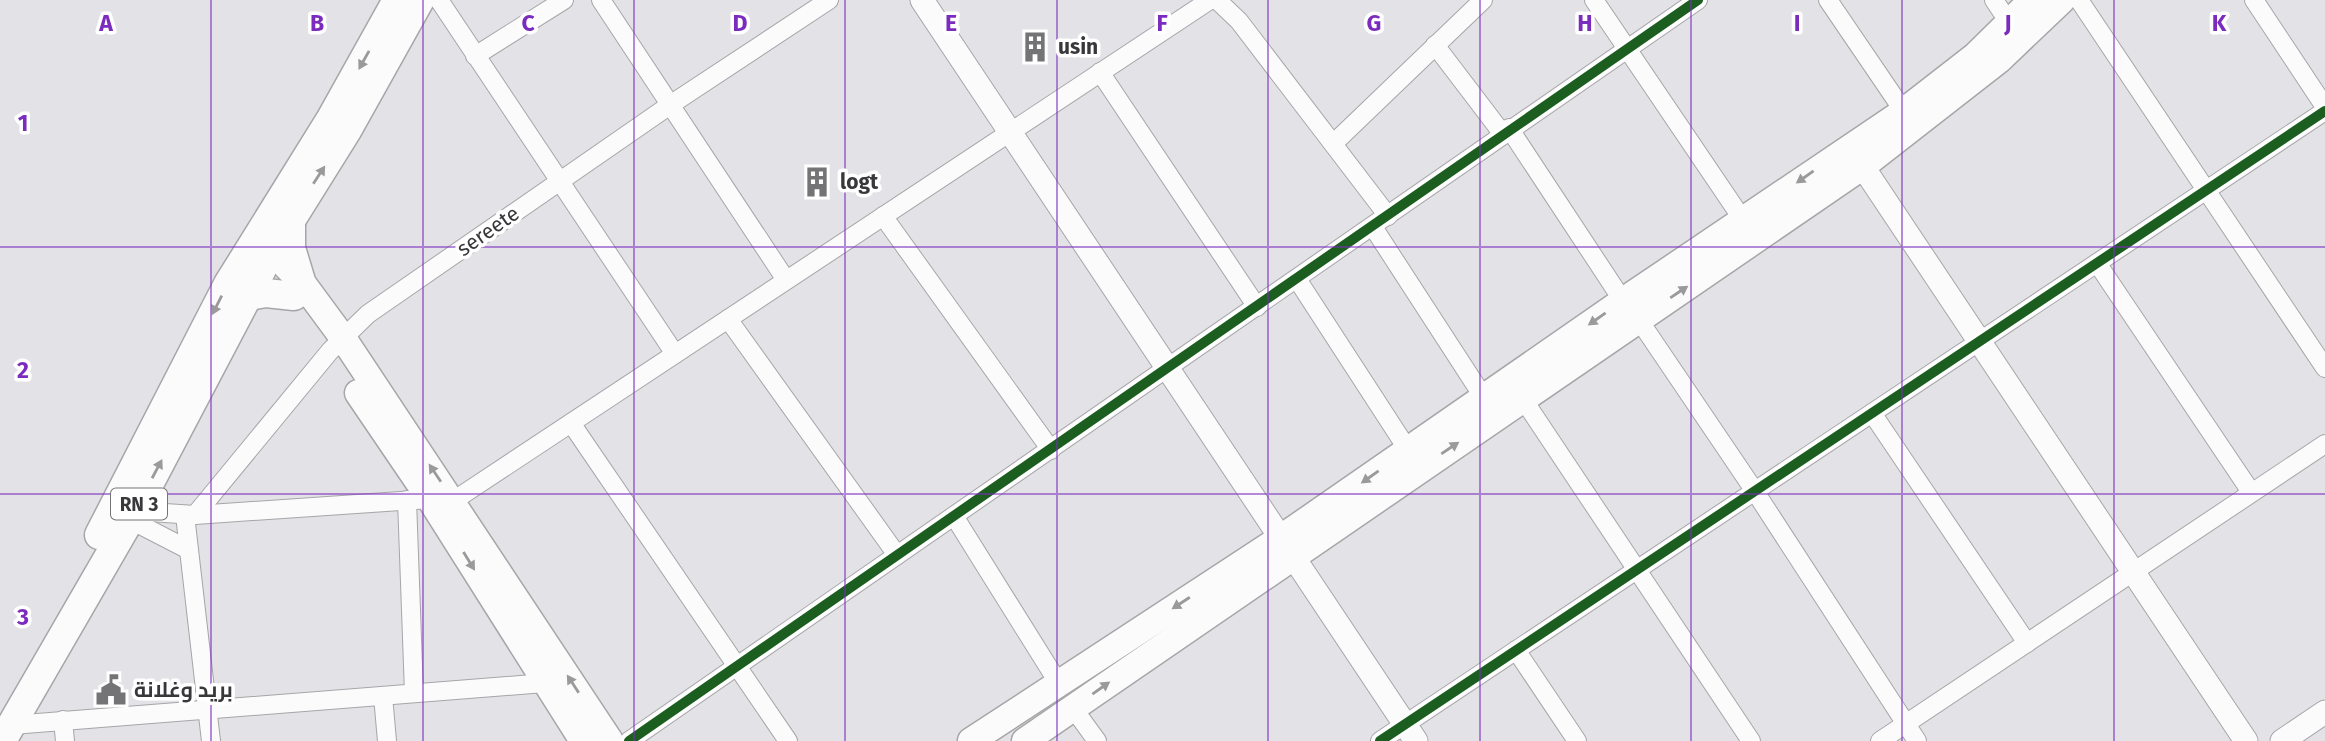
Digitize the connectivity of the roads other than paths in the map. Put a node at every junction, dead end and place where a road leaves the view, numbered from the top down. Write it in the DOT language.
graph roads {
  1 [pos="397,0"];
  2 [pos="420,0"];
  3 [pos="439,0"];
  4 [pos="564,0"];
  5 [pos="601,0"];
  6 [pos="829,0"];
  7 [pos="922,0"];
  8 [pos="1210,0"];
  9 [pos="1217,0"];
  10 [pos="1483,0"];
  11 [pos="1594,0"];
  12 [pos="1698,0"];
  13 [pos="1828,0"];
  14 [pos="1994,0"];
  15 [pos="2032,0"];
  16 [pos="2062,0"];
  17 [pos="2079,0"];
  18 [pos="2254,0"];
  19 [pos="2015,31"];
  20 [pos="1435,46"];
  21 [pos="1627,49"];
  22 [pos="475,55"];
  23 [pos="1100,72"];
  24 [pos="670,105"];
  25 [pos="2325,109"];
  26 [pos="1909,118"];
  27 [pos="1505,131"];
  28 [pos="1009,133"];
  29 [pos="1334,144"];
  30 [pos="1856,156"];
  31 [pos="558,181"];
  32 [pos="2206,190"];
  33 [pos="883,216"];
  34 [pos="1388,216"];
  35 [pos="291,219"];
  36 [pos="1743,220"];
  37 [pos="1373,227"];
  38 [pos="262,254"];
  39 [pos="2097,263"];
  40 [pos="1297,279"];
  41 [pos="786,280"];
  42 [pos="298,289"];
  43 [pos="248,296"];
  44 [pos="1256,307"];
  45 [pos="1631,310"];
  46 [pos="728,319"];
  47 [pos="1980,341"];
  48 [pos="336,344"];
  49 [pos="675,354"];
  50 [pos="2325,368"];
  51 [pos="1167,369"];
  52 [pos="1485,398"];
  53 [pos="1523,399"];
  54 [pos="1872,412"];
  55 [pos="571,423"];
  56 [pos="2325,444"];
  57 [pos="1051,450"];
  58 [pos="1408,450"];
  59 [pos="1754,490"];
  60 [pos="2251,492"];
  61 [pos="430,500"];
  62 [pos="126,514"];
  63 [pos="190,515"];
  64 [pos="954,516"];
  65 [pos="1287,547"];
  66 [pos="189,550"];
  67 [pos="897,555"];
  68 [pos="1637,570"];
  69 [pos="2134,572"];
  70 [pos="2027,643"];
  71 [pos="1516,650"];
  72 [pos="738,666"];
  73 [pos="545,683"];
  74 [pos="1059,684"];
  75 [pos="414,693"];
  76 [pos="383,696"];
  77 [pos="1073,708"];
  78 [pos="208,709"];
  79 [pos="2325,712"];
  80 [pos="63,720"];
  81 [pos="5,724"];
  82 [pos="1906,724"];
  83 [pos="1411,733"];
  84 [pos="65,741"];
  85 [pos="211,741"];
  86 [pos="387,741"];
  87 [pos="583,741"];
  88 [pos="610,741"];
  89 [pos="629,741"];
  90 [pos="788,741"];
  91 [pos="971,741"];
  92 [pos="1025,741"];
  93 [pos="1097,741"];
  94 [pos="1380,741"];
  95 [pos="1577,741"];
  96 [pos="1751,741"];
  97 [pos="1880,741"];
  98 [pos="1917,741"];
  99 [pos="2246,741"];
  100 [pos="2282,741"];
  1 -- 38 [label="main road, RN 3, one-way"];
  35 -- 2 [label="main road, RN 3, one-way"];
  3 -- 22 [label="street"];
  4 -- 22 [label="street"];
  5 -- 24 [label="street"];
  6 -- 24 [label="street, sereete"];
  7 -- 28 [label="street"];
  8 -- 23 [label="street"];
  9 -- 29 [label="street"];
  10 -- 20 [label="street"];
  11 -- 21 [label="street"];
  12 -- 21 [label="street"];
  13 -- 26 [label="street"];
  14 -- 19 [label="street"];
  15 -- 19 [label="main road"];
  16 -- 19 [label="main road"];
  17 -- 32 [label="street"];
  18 -- 25 [label="street"];
  19 -- 26 [label="main road"];
  20 -- 27 [label="street"];
  20 -- 29 [label="street"];
  21 -- 27 [label="street"];
  21 -- 36 [label="street"];
  22 -- 31 [label="street"];
  23 -- 28 [label="street"];
  23 -- 44 [label="street"];
  24 -- 31 [label="street, sereete"];
  24 -- 41 [label="street"];
  25 -- 32 [label="street"];
  26 -- 30 [label="main road"];
  27 -- 34 [label="street"];
  27 -- 45 [label="street"];
  28 -- 33 [label="street"];
  28 -- 51 [label="street"];
  29 -- 34 [label="street"];
  30 -- 36 [label="main road, one-way"];
  45 -- 30 [label="main road, one-way"];
  30 -- 47 [label="street"];
  31 -- 48 [label="street, sereete"];
  31 -- 49 [label="street"];
  32 -- 39 [label="street"];
  32 -- 50 [label="street"];
  33 -- 41 [label="street"];
  33 -- 57 [label="street"];
  34 -- 37 [label="street"];
  35 -- 38 [label="main road, RN 3"];
  35 -- 42 [label="main road"];
  36 -- 45 [label="main road"];
  37 -- 40 [label="street"];
  37 -- 52 [label="street"];
  38 -- 42 [label="main road"];
  38 -- 43 [label="main road, RN 3"];
  38 -- 62 [label="main road, RN 3, one-way"];
  39 -- 47 [label="street"];
  39 -- 60 [label="street"];
  40 -- 44 [label="street"];
  40 -- 58 [label="street"];
  41 -- 46 [label="street"];
  42 -- 43 [label="main road"];
  42 -- 48 [label="main road"];
  62 -- 43 [label="main road, RN 3, one-way"];
  44 -- 51 [label="street"];
  45 -- 52 [label="main road, one-way"];
  45 -- 53 [label="main road"];
  45 -- 59 [label="street"];
  46 -- 49 [label="street"];
  46 -- 67 [label="street"];
  47 -- 54 [label="street"];
  47 -- 69 [label="street"];
  48 -- 61 [label="main road"];
  48 -- 63 [label="street, sereete"];
  49 -- 55 [label="street"];
  51 -- 57 [label="street"];
  51 -- 65 [label="street"];
  52 -- 58 [label="main road"];
  65 -- 53 [label="main road, one-way"];
  53 -- 68 [label="street"];
  54 -- 59 [label="street"];
  54 -- 70 [label="street"];
  55 -- 61 [label="street"];
  55 -- 72 [label="street"];
  56 -- 60 [label="street"];
  57 -- 64 [label="street"];
  58 -- 65 [label="main road, one-way"];
  59 -- 68 [label="street"];
  59 -- 82 [label="street"];
  60 -- 69 [label="street"];
  61 -- 63 [label="street"];
  61 -- 73 [label="main road, one-way"];
  61 -- 75 [label="street"];
  88 -- 61 [label="main road, one-way"];
  62 -- 63 [label="street"];
  62 -- 66 [label="street"];
  62 -- 81 [label="main road, RN 3"];
  63 -- 66 [label="street"];
  64 -- 67 [label="street"];
  64 -- 74 [label="street"];
  65 -- 74 [label="main road, one-way"];
  77 -- 65 [label="main road, one-way"];
  65 -- 83 [label="street"];
  66 -- 78 [label="street"];
  67 -- 72 [label="street"];
  68 -- 71 [label="street"];
  68 -- 96 [label="street"];
  69 -- 70 [label="street"];
  69 -- 99 [label="street"];
  70 -- 82 [label="street"];
  71 -- 83 [label="street"];
  71 -- 95 [label="street"];
  72 -- 89 [label="street"];
  72 -- 90 [label="street"];
  73 -- 75 [label="street"];
  73 -- 87 [label="main road"];
  74 -- 91 [label="main road"];
  75 -- 76 [label="street"];
  76 -- 78 [label="street"];
  76 -- 86 [label="street"];
  77 -- 92 [label="main road"];
  77 -- 93 [label="street"];
  78 -- 80 [label="street"];
  78 -- 85 [label="street"];
  79 -- 100 [label="street"];
  80 -- 81 [label="street"];
  80 -- 84 [label="street"];
  82 -- 97 [label="street"];
  82 -- 98 [label="street"];
  83 -- 94 [label="street"];
}
